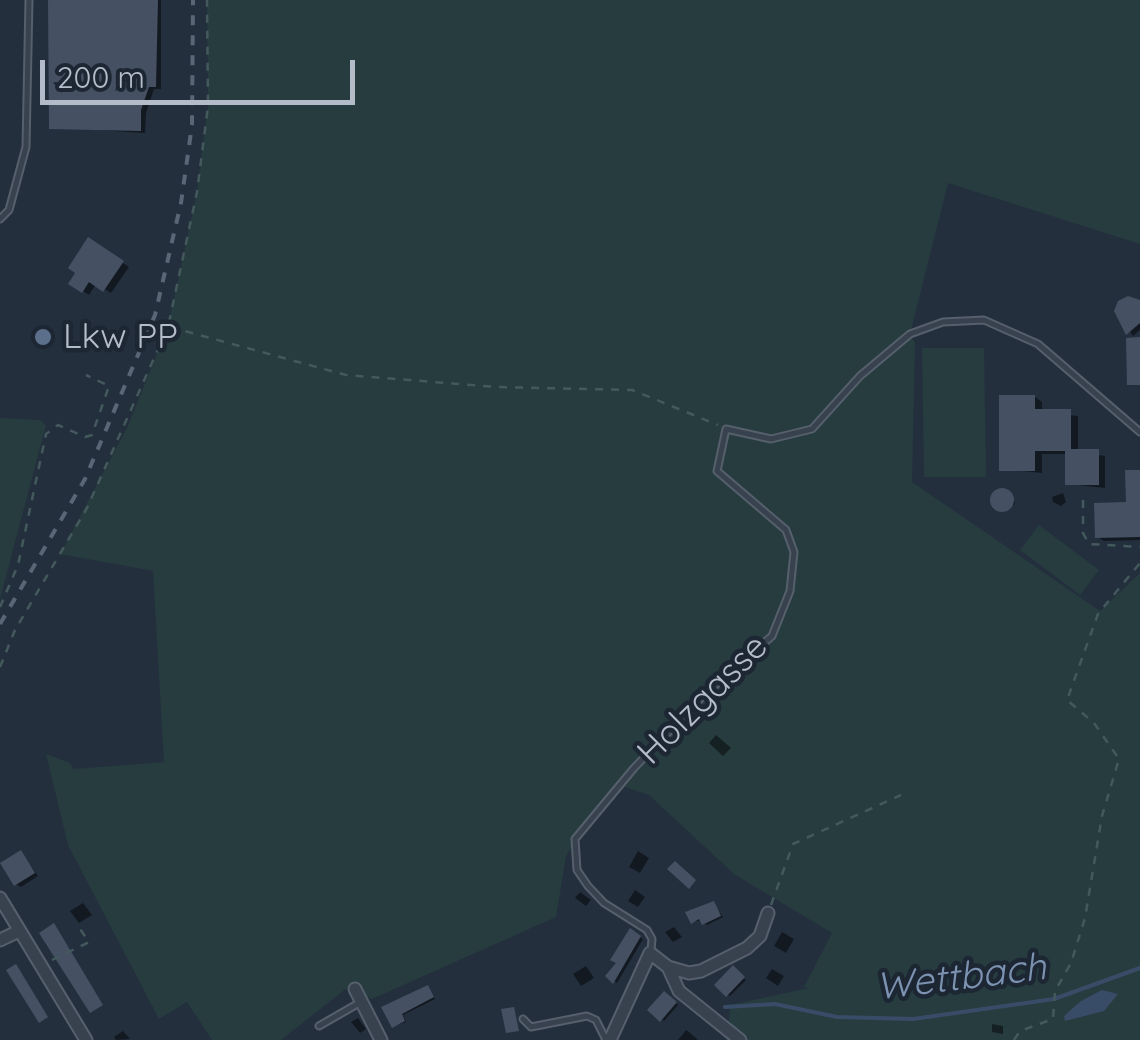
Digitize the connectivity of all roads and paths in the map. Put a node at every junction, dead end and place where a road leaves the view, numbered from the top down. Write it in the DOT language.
graph roads {
  1 [pos="29,0"];
  2 [pos="207,0"];
  3 [pos="0,219"];
  4 [pos="168,327"];
  5 [pos="86,375"];
  6 [pos="726,429"];
  7 [pos="1140,432"];
  8 [pos="1083,500"];
  9 [pos="1140,547"];
  10 [pos="1140,563"];
  11 [pos="0,607"];
  12 [pos="0,667"];
  13 [pos="901,795"];
  14 [pos="0,898"];
  15 [pos="768,913"];
  16 [pos="80,929"];
  17 [pos="19,931"];
  18 [pos="0,940"];
  19 [pos="650,953"];
  20 [pos="41,966"];
  21 [pos="668,967"];
  22 [pos="356,989"];
  23 [pos="360,1003"];
  24 [pos="1061,1016"];
  25 [pos="522,1019"];
  26 [pos="1053,1019"];
  27 [pos="320,1026"];
  28 [pos="86,1040"];
  29 [pos="381,1040"];
  30 [pos="608,1040"];
  31 [pos="740,1040"];
  32 [pos="1014,1040"];
  1 -- 3 [label="lane"];
  2 -- 4 [label="path"];
  4 -- 6 [label="path"];
  4 -- 12 [label="path"];
  5 -- 11 [label="path"];
  6 -- 7 [label="lane"];
  6 -- 19 [label="lane, Holzgasse"];
  8 -- 9 [label="path"];
  10 -- 26 [label="path"];
  13 -- 15 [label="path"];
  14 -- 17 [label="street"];
  15 -- 21 [label="street"];
  16 -- 20 [label="path"];
  17 -- 18 [label="street"];
  17 -- 20 [label="street"];
  19 -- 21 [label="street"];
  19 -- 30 [label="street"];
  20 -- 28 [label="street"];
  21 -- 31 [label="street"];
  22 -- 23 [label="street"];
  23 -- 27 [label="lane"];
  23 -- 29 [label="street"];
  24 -- 26 [label="path"];
  25 -- 30 [label="lane"];
  26 -- 32 [label="path"];
}
